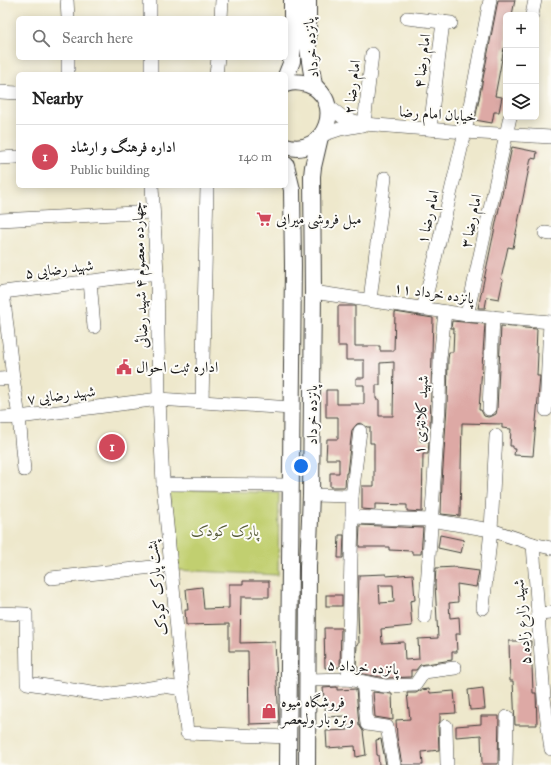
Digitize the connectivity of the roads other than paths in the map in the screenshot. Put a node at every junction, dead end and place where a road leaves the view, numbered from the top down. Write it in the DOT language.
graph roads {
  1 [pos="68,0"];
  2 [pos="150,0"];
  3 [pos="222,0"];
  4 [pos="292,0"];
  5 [pos="308,0"];
  6 [pos="490,0"];
  7 [pos="535,0"];
  8 [pos="533,12"];
  9 [pos="68,16"];
  10 [pos="150,16"];
  11 [pos="221,16"];
  12 [pos="407,18"];
  13 [pos="372,54"];
  14 [pos="68,60"];
  15 [pos="151,60"];
  16 [pos="218,60"];
  17 [pos="68,72"];
  18 [pos="151,72"];
  19 [pos="216,72"];
  20 [pos="288,72"];
  21 [pos="288,84"];
  22 [pos="0,92"];
  23 [pos="16,93"];
  24 [pos="324,100"];
  25 [pos="509,120"];
  26 [pos="364,124"];
  27 [pos="430,129"];
  28 [pos="464,132"];
  29 [pos="506,134"];
  30 [pos="321,136"];
  31 [pos="551,137"];
  32 [pos="288,146"];
  33 [pos="16,157"];
  34 [pos="0,158"];
  35 [pos="288,173"];
  36 [pos="312,176"];
  37 [pos="385,178"];
  38 [pos="290,181"];
  39 [pos="152,188"];
  40 [pos="207,188"];
  41 [pos="153,212"];
  42 [pos="0,220"];
  43 [pos="157,273"];
  44 [pos="90,281"];
  45 [pos="313,292"];
  46 [pos="370,300"];
  47 [pos="423,309"];
  48 [pos="445,312"];
  49 [pos="467,315"];
  50 [pos="493,317"];
  51 [pos="551,322"];
  52 [pos="94,327"];
  53 [pos="7,379"];
  54 [pos="159,399"];
  55 [pos="202,402"];
  56 [pos="291,408"];
  57 [pos="489,409"];
  58 [pos="546,410"];
  59 [pos="19,417"];
  60 [pos="0,418"];
  61 [pos="360,431"];
  62 [pos="496,436"];
  63 [pos="24,470"];
  64 [pos="162,484"];
  65 [pos="290,485"];
  66 [pos="312,495"];
  67 [pos="352,496"];
  68 [pos="352,517"];
  69 [pos="431,520"];
  70 [pos="491,530"];
  71 [pos="533,544"];
  72 [pos="551,548"];
  73 [pos="171,565"];
  74 [pos="51,578"];
  75 [pos="483,608"];
  76 [pos="0,613"];
  77 [pos="544,614"];
  78 [pos="425,617"];
  79 [pos="546,658"];
  80 [pos="456,668"];
  81 [pos="348,679"];
  82 [pos="308,680"];
  83 [pos="363,682"];
  84 [pos="183,688"];
  85 [pos="507,717"];
  86 [pos="446,726"];
  87 [pos="289,737"];
  88 [pos="551,749"];
  89 [pos="288,765"];
  90 [pos="307,765"];
  91 [pos="394,765"];
  92 [pos="447,765"];
  93 [pos="506,765"];
  1 -- 9 [label="street"];
  2 -- 10 [label="street"];
  3 -- 11 [label="street"];
  4 -- 20 [label="main road, پانزده خرداد"];
  5 -- 24 [label="main road, پانزده خرداد"];
  6 -- 28 [label="street, امام رضا ۱"];
  7 -- 8 [label="street"];
  12 -- 27 [label="street, امام رضا ۴"];
  13 -- 26 [label="street, امام رضا ۲"];
  14 -- 17 [label="street"];
  15 -- 18 [label="street"];
  16 -- 19 [label="street"];
  21 -- 24 [label="main road"];
  22 -- 23 [label="street"];
  24 -- 26 [label="street, خیابان امام رضا"];
  24 -- 30 [label="main road, پانزده خرداد"];
  25 -- 29 [label="street, امام رضا ۳"];
  26 -- 27 [label="street, خیابان امام رضا"];
  26 -- 30 [label="street"];
  27 -- 28 [label="street, خیابان امام رضا"];
  28 -- 29 [label="street, خیابان امام رضا"];
  28 -- 47 [label="street, امام رضا ۱"];
  29 -- 31 [label="street, خیابان امام رضا"];
  29 -- 49 [label="street, امام رضا ۳"];
  30 -- 32 [label="main road"];
  30 -- 36 [label="main road, پانزده خرداد"];
  33 -- 34 [label="street"];
  35 -- 38 [label="main road, پانزده خرداد"];
  36 -- 38 [label="main road"];
  36 -- 45 [label="main road, پانزده خرداد"];
  37 -- 46 [label="street"];
  38 -- 56 [label="main road, پانزده خرداد"];
  39 -- 41 [label="street, چهارده معصوم ۴ شهید رضائی"];
  40 -- 55 [label="street"];
  41 -- 42 [label="street"];
  41 -- 43 [label="street, چهارده معصوم ۴ شهید رضائی"];
  43 -- 44 [label="street, شهید رضایی ۵"];
  43 -- 54 [label="street, چهارده معصوم ۴ شهید رضائی"];
  44 -- 52 [label="street"];
  44 -- 53 [label="street, شهید رضایی ۵"];
  45 -- 46 [label="street, پانزده خرداد ۱۱"];
  45 -- 66 [label="main road, پانزده خرداد"];
  46 -- 47 [label="street, پانزده خرداد ۱۱"];
  47 -- 48 [label="street, پانزده خرداد ۱۱"];
  48 -- 49 [label="street, پانزده خرداد ۱۱"];
  48 -- 69 [label="street, شهید کلانتری ۱"];
  49 -- 50 [label="street, پانزده خرداد ۱۱"];
  50 -- 51 [label="street, پانزده خرداد ۱۱"];
  50 -- 57 [label="street"];
  51 -- 58 [label="street"];
  53 -- 59 [label="street, شهید رضایی ۷"];
  54 -- 55 [label="street, شهید رضایی ۷"];
  54 -- 59 [label="street, شهید رضایی ۷"];
  54 -- 64 [label="street, چهارده معصوم ۴ شهید رضائی"];
  55 -- 56 [label="street, شهید رضایی ۷"];
  56 -- 65 [label="main road, پانزده خرداد"];
  59 -- 60 [label="street"];
  59 -- 63 [label="street"];
  61 -- 67 [label="street"];
  62 -- 70 [label="street"];
  64 -- 65 [label="street"];
  64 -- 73 [label="street, پشت پارک کودک"];
  65 -- 87 [label="main road, پانزده خرداد"];
  66 -- 67 [label="street"];
  66 -- 82 [label="main road, پانزده خرداد"];
  67 -- 68 [label="street"];
  68 -- 69 [label="street"];
  68 -- 81 [label="street"];
  69 -- 70 [label="street"];
  69 -- 78 [label="street, شهید کلانتری ۱"];
  70 -- 71 [label="street"];
  70 -- 75 [label="street"];
  71 -- 72 [label="street"];
  71 -- 77 [label="street, شهید زارع زاده ۵"];
  73 -- 74 [label="street"];
  73 -- 84 [label="street, پشت پارک کودک"];
  76 -- 84 [label="street"];
  77 -- 79 [label="street, شهید زارع زاده ۵"];
  79 -- 88 [label="street, شهید زارع زاده ۵"];
  80 -- 83 [label="street, پانزده خرداد ۵"];
  81 -- 82 [label="street, پانزده خرداد ۵"];
  81 -- 83 [label="street, پانزده خرداد ۵"];
  82 -- 90 [label="main road, پانزده خرداد"];
  83 -- 91 [label="street"];
  84 -- 87 [label="street, پشت پارک کودک"];
  85 -- 93 [label="street"];
  86 -- 92 [label="street"];
  87 -- 89 [label="main road, پانزده خرداد"];
}
